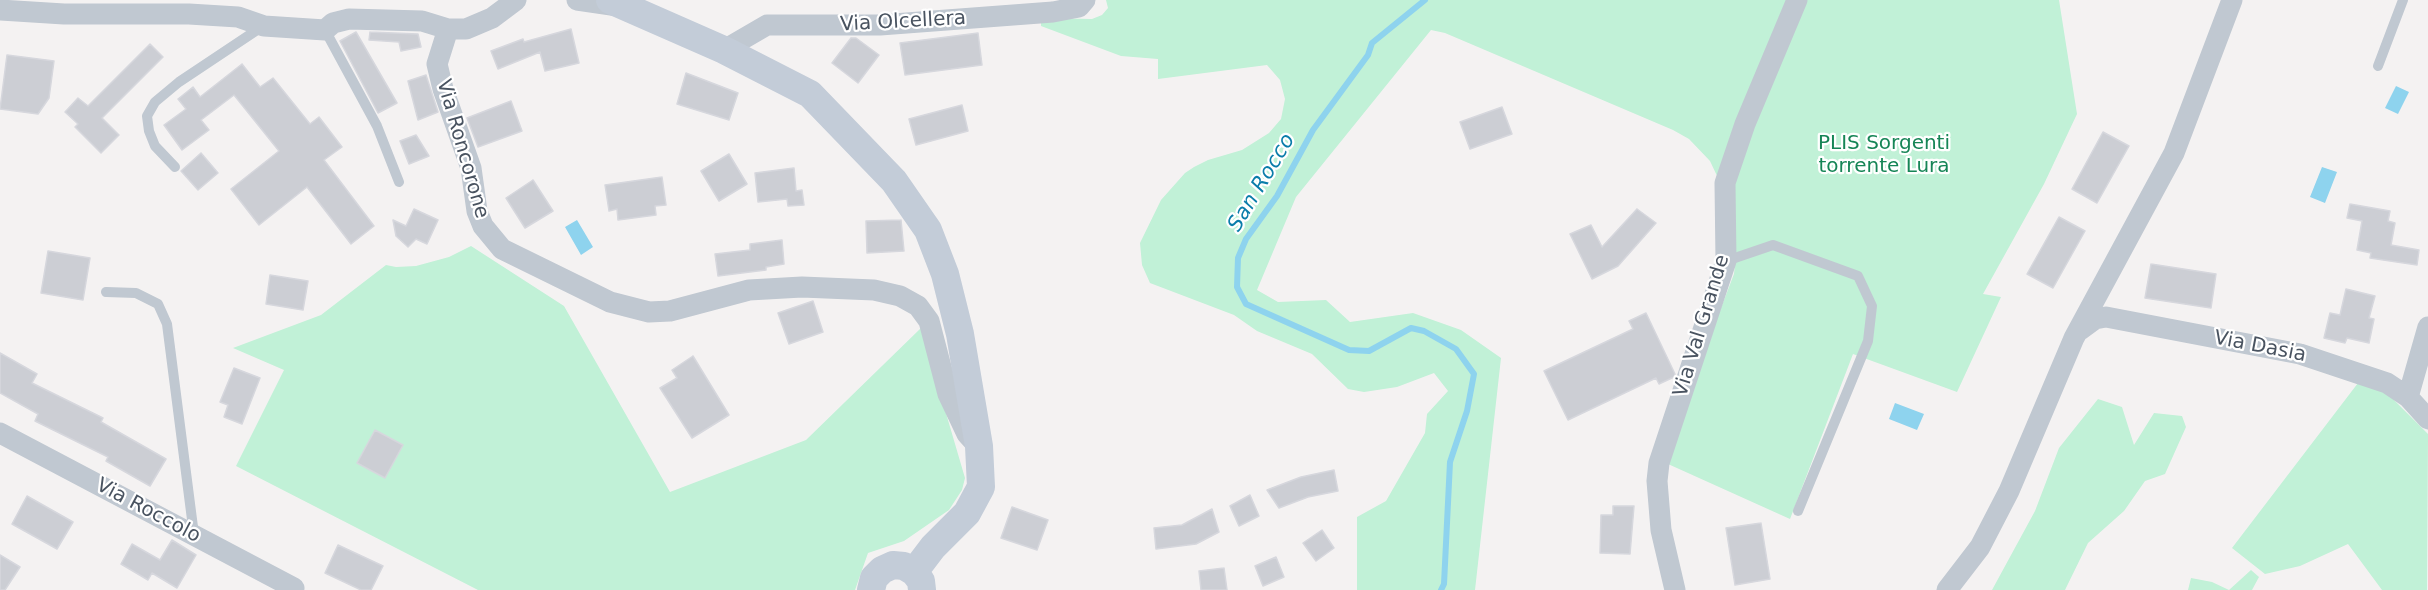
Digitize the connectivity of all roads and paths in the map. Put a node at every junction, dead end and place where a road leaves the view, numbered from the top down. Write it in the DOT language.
graph roads {
  1 [pos="516,0"];
  2 [pos="577,0"];
  3 [pos="1085,0"];
  4 [pos="1797,0"];
  5 [pos="2232,0"];
  6 [pos="2403,0"];
  7 [pos="618,3"];
  8 [pos="0,10"];
  9 [pos="264,26"];
  10 [pos="448,29"];
  11 [pos="325,30"];
  12 [pos="724,50"];
  13 [pos="2378,66"];
  14 [pos="175,167"];
  15 [pos="399,182"];
  16 [pos="1726,261"];
  17 [pos="106,292"];
  18 [pos="2428,327"];
  19 [pos="2080,331"];
  20 [pos="2408,397"];
  21 [pos="2428,419"];
  22 [pos="0,433"];
  23 [pos="979,446"];
  24 [pos="1798,511"];
  25 [pos="194,535"];
  26 [pos="918,581"];
  27 [pos="293,590"];
  28 [pos="871,590"];
  29 [pos="1675,590"];
  30 [pos="1947,590"];
  1 -- 10 [label="street"];
  2 -- 7 [label="street"];
  3 -- 12 [label="street, Via Olcellera"];
  4 -- 16 [label="street, Via Val Grande"];
  5 -- 19 [label="street"];
  6 -- 13 [label="lane"];
  7 -- 12 [label="street"];
  8 -- 9 [label="street"];
  9 -- 11 [label="street"];
  9 -- 14 [label="lane"];
  10 -- 11 [label="street"];
  10 -- 23 [label="street, Via Roncorone"];
  11 -- 15 [label="lane"];
  12 -- 23 [label="street"];
  16 -- 24 [label="lane"];
  16 -- 29 [label="street, Via Val Grande"];
  17 -- 25 [label="lane"];
  18 -- 20 [label="street"];
  19 -- 20 [label="street, Via Dasia"];
  19 -- 30 [label="street"];
  20 -- 21 [label="street, Via Dasia"];
  22 -- 25 [label="street, Via Roccolo"];
  23 -- 26 [label="street"];
  25 -- 27 [label="street, Via Roccolo"];
  26 -- 28 [label="street"];
}
